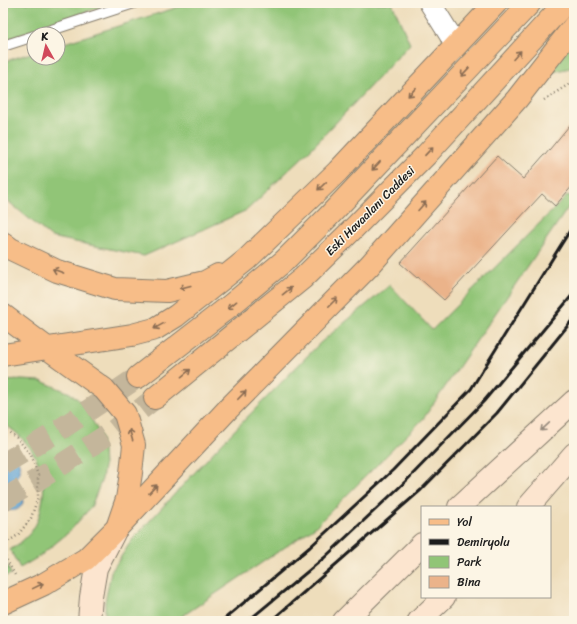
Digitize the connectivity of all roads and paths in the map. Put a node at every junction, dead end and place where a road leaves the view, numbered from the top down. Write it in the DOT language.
graph roads {
  1 [pos="134,3"];
  2 [pos="430,3"];
  3 [pos="496,3"];
  4 [pos="530,3"];
  5 [pos="565,3"];
  6 [pos="64,26"];
  7 [pos="574,26"];
  8 [pos="26,39"];
  9 [pos="3,46"];
  10 [pos="455,46"];
  11 [pos="574,82"];
  12 [pos="543,101"];
  13 [pos="3,242"];
  14 [pos="246,260"];
  15 [pos="3,315"];
  16 [pos="47,348"];
  17 [pos="3,355"];
  18 [pos="138,377"];
  19 [pos="155,398"];
  20 [pos="574,401"];
  21 [pos="3,428"];
  22 [pos="574,454"];
  23 [pos="462,506"];
  24 [pos="529,506"];
  25 [pos="117,528"];
  26 [pos="3,545"];
  27 [pos="421,545"];
  28 [pos="3,553"];
  29 [pos="22,571"];
  30 [pos="443,598"];
  31 [pos="3,603"];
  32 [pos="89,621"];
  33 [pos="344,621"];
  34 [pos="419,621"];
  1 -- 6 [label="lane"];
  2 -- 10 [label="street"];
  3 -- 10 [label="main road"];
  4 -- 18 [label="main road, one-way"];
  19 -- 5 [label="main road, Eski Havaalanı Caddesi, one-way"];
  25 -- 7 [label="main road, one-way"];
  8 -- 9 [label="lane"];
  10 -- 14 [label="main road, one-way"];
  11 -- 12 [label="path"];
  14 -- 13 [label="main road, one-way"];
  14 -- 16 [label="main road, one-way"];
  15 -- 16 [label="main road"];
  16 -- 17 [label="main road"];
  25 -- 16 [label="main road, one-way"];
  20 -- 23 [label="main road, one-way"];
  21 -- 26 [label="path"];
  22 -- 24 [label="main road"];
  31 -- 25 [label="main road, one-way"];
  25 -- 32 [label="main road"];
  27 -- 33 [label="main road"];
  28 -- 29 [label="path"];
  30 -- 34 [label="main road"];
}
